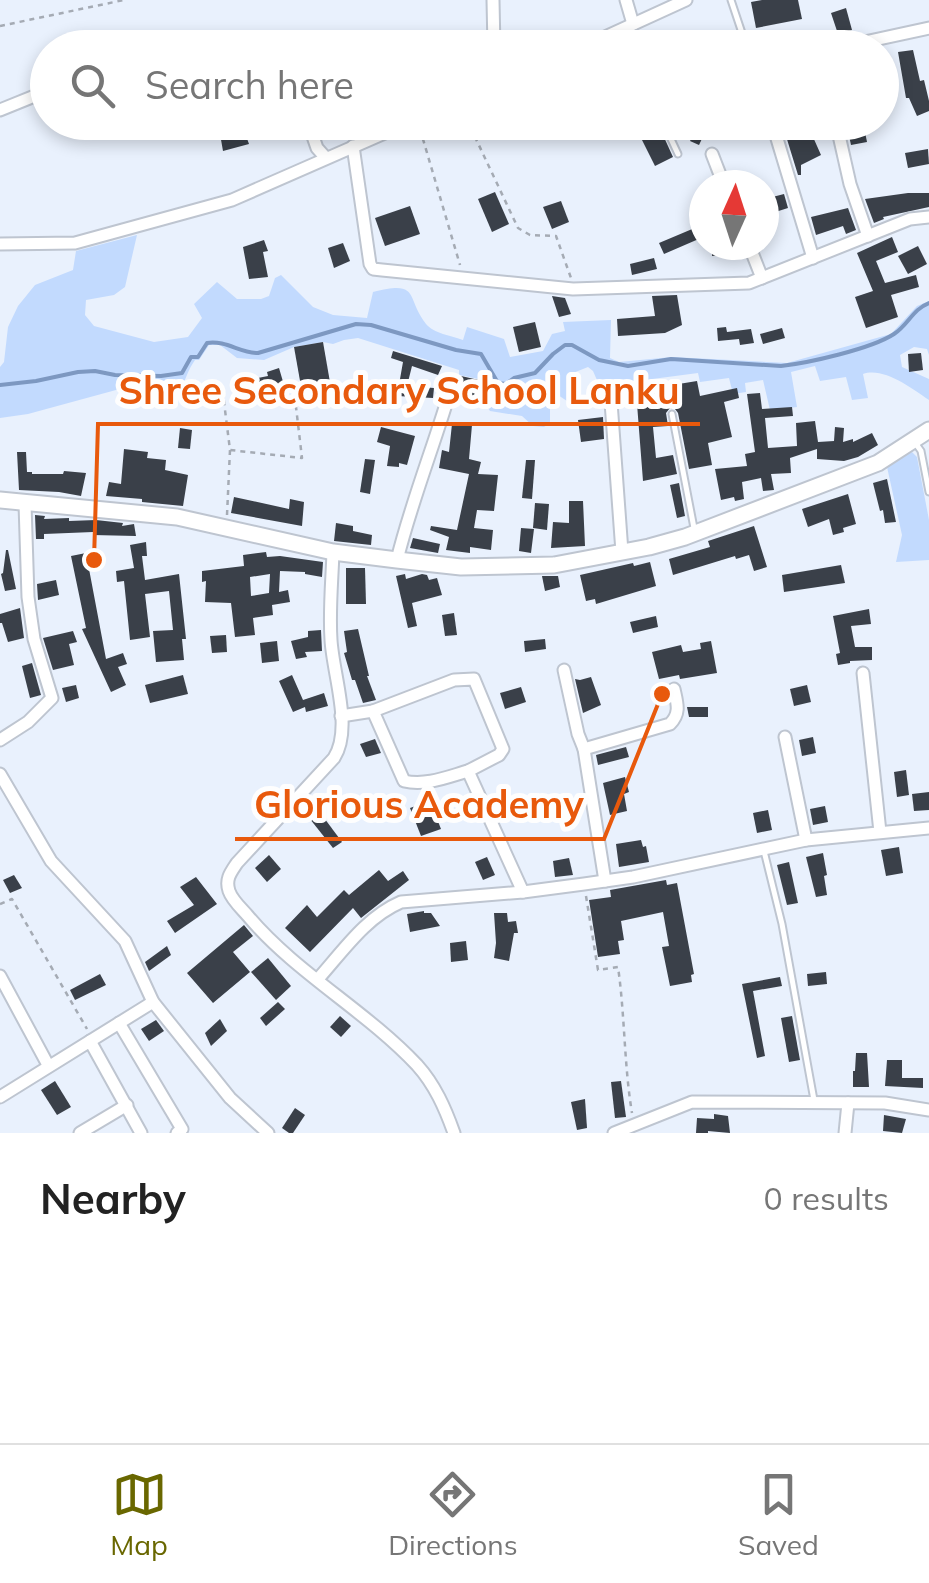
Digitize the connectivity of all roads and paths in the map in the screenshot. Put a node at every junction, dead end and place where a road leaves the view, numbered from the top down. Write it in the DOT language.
graph roads {
  1 [pos="124,0"];
  2 [pos="492,0"];
  3 [pos="626,0"];
  4 [pos="686,0"];
  5 [pos="731,0"];
  6 [pos="633,24"];
  7 [pos="0,26"];
  8 [pos="929,28"];
  9 [pos="493,30"];
  10 [pos="620,30"];
  11 [pos="741,30"];
  12 [pos="899,35"];
  13 [pos="30,99"];
  14 [pos="0,110"];
  15 [pos="314,140"];
  16 [pos="367,140"];
  17 [pos="424,140"];
  18 [pos="477,140"];
  19 [pos="671,140"];
  20 [pos="777,140"];
  21 [pos="840,140"];
  22 [pos="353,146"];
  23 [pos="678,154"];
  24 [pos="712,154"];
  25 [pos="326,158"];
  26 [pos="718,170"];
  27 [pos="929,218"];
  28 [pos="868,236"];
  29 [pos="0,244"];
  30 [pos="813,258"];
  31 [pos="755,260"];
  32 [pos="762,278"];
  33 [pos="465,279"];
  34 [pos="575,289"];
  35 [pos="453,381"];
  36 [pos="610,402"];
  37 [pos="672,414"];
  38 [pos="929,430"];
  39 [pos="914,442"];
  40 [pos="230,450"];
  41 [pos="929,492"];
  42 [pos="0,500"];
  43 [pos="25,504"];
  44 [pos="226,526"];
  45 [pos="695,533"];
  46 [pos="332,552"];
  47 [pos="622,552"];
  48 [pos="397,560"];
  49 [pos="564,670"];
  50 [pos="863,673"];
  51 [pos="674,689"];
  52 [pos="373,712"];
  53 [pos="341,716"];
  54 [pos="785,737"];
  55 [pos="0,740"];
  56 [pos="584,749"];
  57 [pos="468,771"];
  58 [pos="0,774"];
  59 [pos="929,828"];
  60 [pos="880,832"];
  61 [pos="806,840"];
  62 [pos="763,850"];
  63 [pos="605,881"];
  64 [pos="584,884"];
  65 [pos="523,892"];
  66 [pos="0,904"];
  67 [pos="0,976"];
  68 [pos="318,979"];
  69 [pos="153,1002"];
  70 [pos="118,1023"];
  71 [pos="91,1040"];
  72 [pos="48,1066"];
  73 [pos="0,1097"];
  74 [pos="814,1103"];
  75 [pos="848,1103"];
  76 [pos="127,1105"];
  77 [pos="929,1110"];
  78 [pos="634,1129"];
  79 [pos="80,1133"];
  80 [pos="141,1133"];
  81 [pos="177,1133"];
  82 [pos="268,1133"];
  83 [pos="454,1133"];
  84 [pos="614,1133"];
  85 [pos="845,1133"];
  1 -- 7 [label="path"];
  2 -- 9 [label="street"];
  3 -- 6 [label="street"];
  4 -- 6 [label="street"];
  5 -- 11 [label="lane"];
  6 -- 10 [label="street"];
  8 -- 12 [label="street"];
  13 -- 14 [label="street"];
  15 -- 25 [label="street"];
  16 -- 22 [label="street"];
  17 -- 33 [label="path"];
  18 -- 34 [label="path"];
  19 -- 23 [label="lane"];
  20 -- 30 [label="street"];
  21 -- 28 [label="street"];
  22 -- 25 [label="street"];
  22 -- 33 [label="street"];
  24 -- 26 [label="street"];
  25 -- 29 [label="street"];
  27 -- 28 [label="street"];
  28 -- 30 [label="street"];
  30 -- 32 [label="street"];
  31 -- 32 [label="street"];
  32 -- 34 [label="street"];
  33 -- 34 [label="street"];
  35 -- 48 [label="street"];
  36 -- 47 [label="street"];
  37 -- 45 [label="lane"];
  38 -- 39 [label="street"];
  39 -- 41 [label="lane"];
  39 -- 45 [label="street"];
  40 -- 40 [label="path"];
  40 -- 44 [label="path"];
  42 -- 43 [label="street"];
  43 -- 44 [label="street"];
  43 -- 55 [label="street"];
  44 -- 46 [label="street"];
  45 -- 47 [label="street"];
  46 -- 48 [label="street"];
  46 -- 53 [label="street"];
  47 -- 48 [label="street"];
  49 -- 56 [label="street"];
  50 -- 60 [label="street"];
  51 -- 56 [label="street"];
  52 -- 53 [label="street"];
  52 -- 57 [label="street"];
  52 -- 57 [label="street"];
  53 -- 68 [label="street"];
  54 -- 61 [label="street"];
  56 -- 63 [label="street"];
  57 -- 65 [label="street"];
  58 -- 69 [label="street"];
  59 -- 60 [label="street"];
  60 -- 61 [label="street"];
  61 -- 62 [label="street"];
  62 -- 63 [label="street"];
  62 -- 74 [label="lane"];
  63 -- 64 [label="street"];
  64 -- 65 [label="street"];
  64 -- 78 [label="path"];
  65 -- 68 [label="street"];
  66 -- 71 [label="path"];
  67 -- 72 [label="street"];
  68 -- 83 [label="street"];
  69 -- 70 [label="street"];
  69 -- 82 [label="street"];
  70 -- 71 [label="street"];
  70 -- 81 [label="street"];
  71 -- 72 [label="street"];
  71 -- 76 [label="street"];
  72 -- 73 [label="street"];
  74 -- 75 [label="street"];
  74 -- 78 [label="street"];
  75 -- 77 [label="street"];
  75 -- 85 [label="street"];
  76 -- 79 [label="street"];
  76 -- 80 [label="street"];
  78 -- 84 [label="street"];
}
